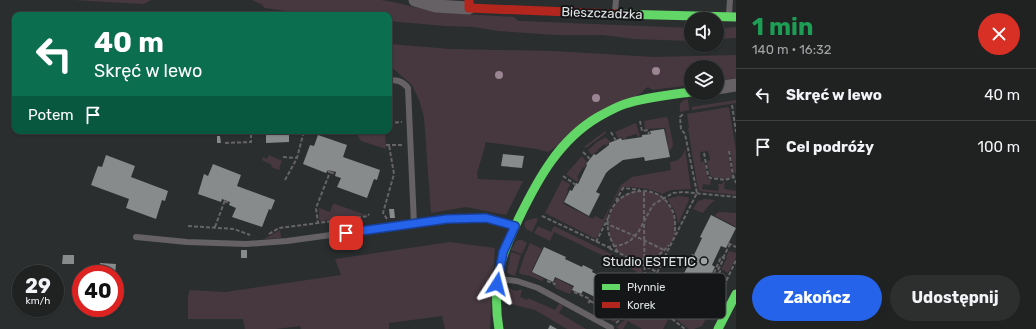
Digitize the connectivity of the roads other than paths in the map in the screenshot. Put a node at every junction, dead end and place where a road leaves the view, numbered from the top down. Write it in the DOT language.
graph roads {
  1 [pos="418,0"];
  2 [pos="616,0"];
  3 [pos="730,0"];
  4 [pos="469,4"];
  5 [pos="615,14"];
  6 [pos="732,17"];
  7 [pos="392,80"];
  8 [pos="736,85"];
  9 [pos="724,87"];
  10 [pos="684,93"];
  11 [pos="414,224"];
  12 [pos="515,226"];
  13 [pos="136,237"];
  14 [pos="498,278"];
  15 [pos="736,294"];
  16 [pos="726,313"];
  17 [pos="594,319"];
  18 [pos="595,319"];
  19 [pos="723,319"];
  20 [pos="611,328"];
  21 [pos="499,329"];
  22 [pos="718,329"];
  1 -- 4 [label="street, Bieszczadzka"];
  2 -- 5 [label="lane"];
  3 -- 6 [label="lane"];
  4 -- 5 [label="street, Bieszczadzka"];
  5 -- 6 [label="street, Bieszczadzka"];
  7 -- 11 [label="lane"];
  8 -- 9 [label="street"];
  10 -- 12 [label="street"];
  11 -- 12 [label="lane"];
  11 -- 13 [label="lane"];
  12 -- 14 [label="street"];
  14 -- 17 [label="lane"];
  14 -- 21 [label="street"];
  15 -- 16 [label="street"];
  18 -- 20 [label="lane"];
  19 -- 22 [label="street"];
}
